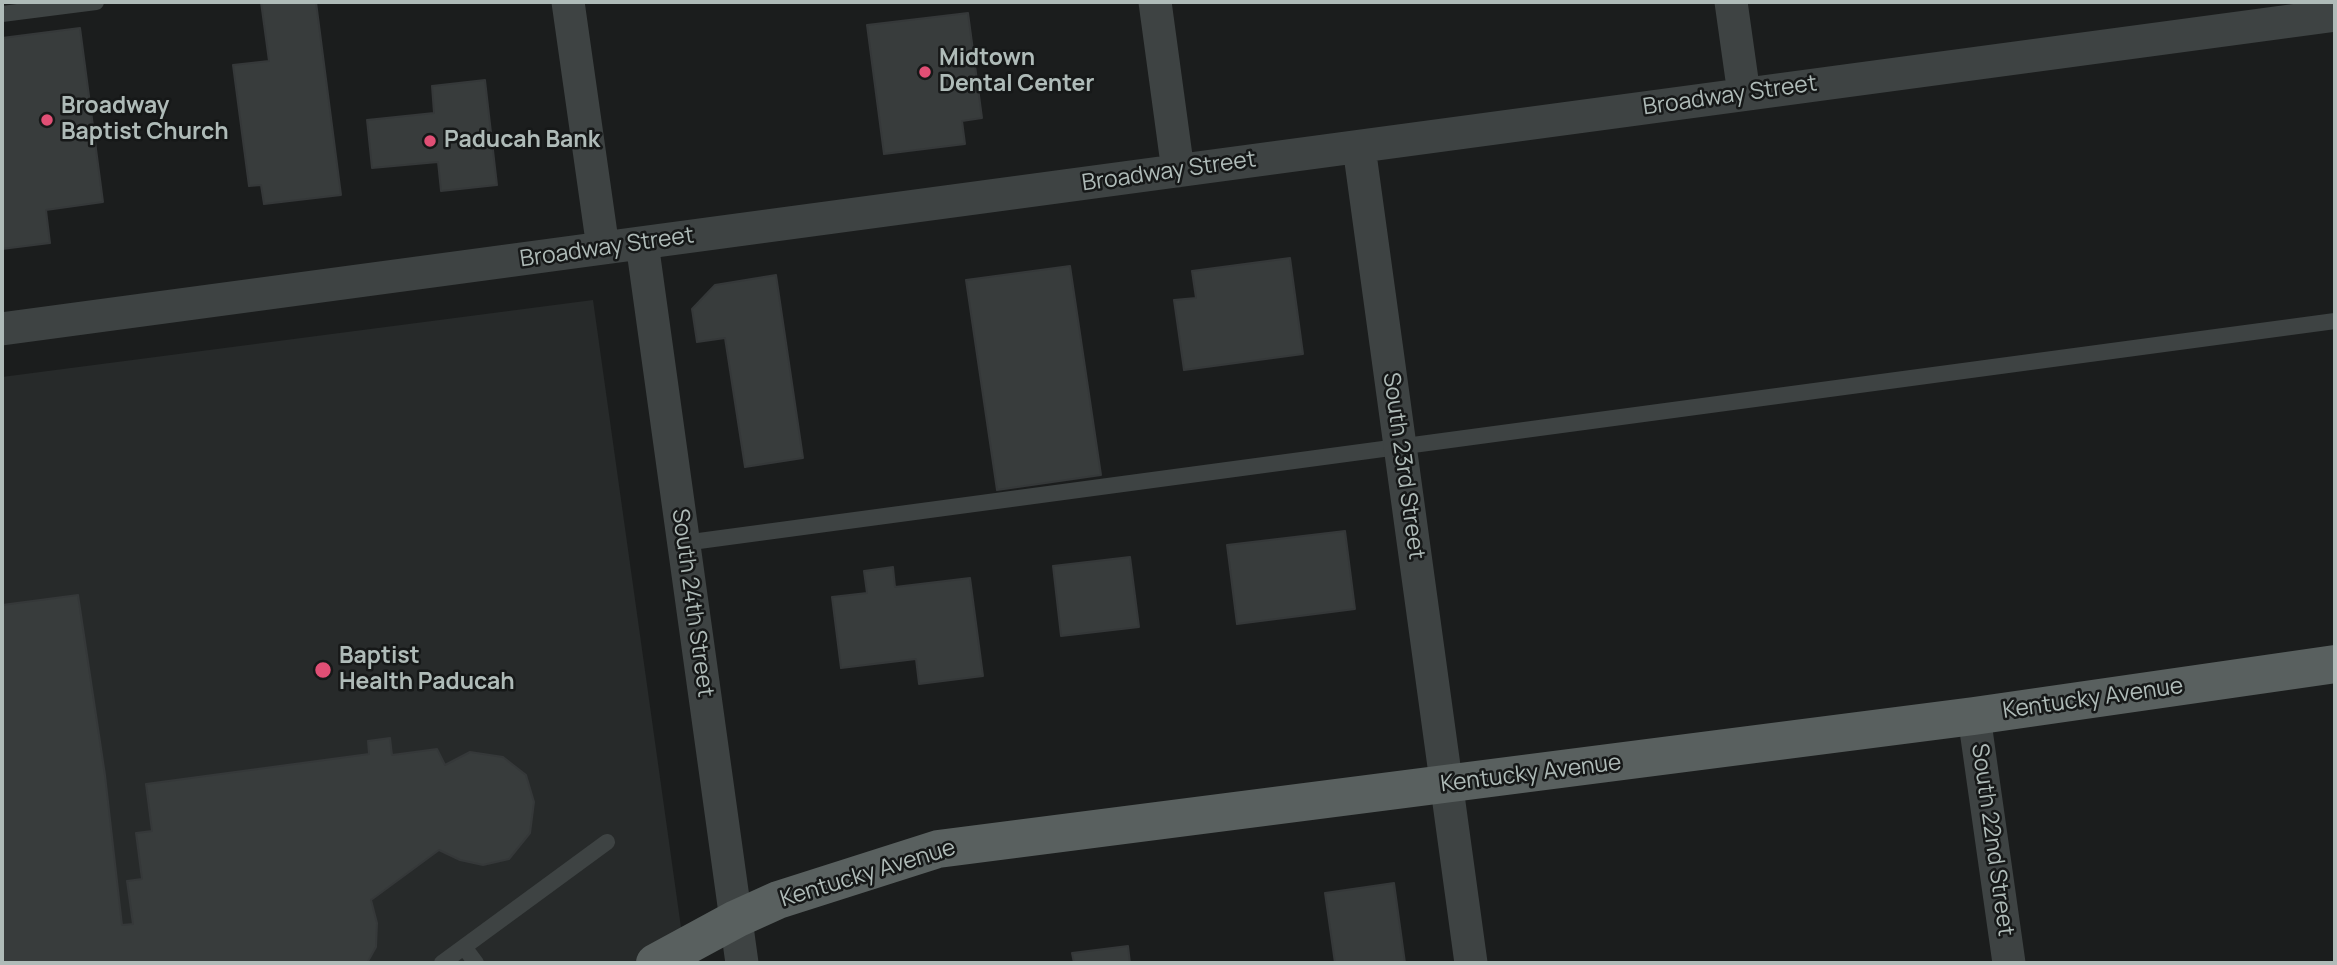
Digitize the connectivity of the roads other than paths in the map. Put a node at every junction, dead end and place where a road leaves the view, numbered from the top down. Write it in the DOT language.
graph roads {
  1 [pos="96,2"];
  2 [pos="568,2"];
  3 [pos="1155,2"];
  4 [pos="1731,2"];
  5 [pos="2,15"];
  6 [pos="2335,15"];
  7 [pos="1744,94"];
  8 [pos="1359,146"];
  9 [pos="1178,171"];
  10 [pos="642,243"];
  11 [pos="603,248"];
  12 [pos="2335,321"];
  13 [pos="2,329"];
  14 [pos="1401,446"];
  15 [pos="684,543"];
  16 [pos="2335,664"];
  17 [pos="1974,716"];
  18 [pos="1446,785"];
  19 [pos="607,842"];
  20 [pos="736,919"];
  21 [pos="464,947"];
  22 [pos="442,963"];
  23 [pos="476,963"];
  24 [pos="655,963"];
  25 [pos="742,963"];
  26 [pos="1471,963"];
  27 [pos="2009,963"];
  1 -- 5 [label="lane"];
  2 -- 11 [label="street"];
  3 -- 9 [label="street"];
  4 -- 7 [label="street"];
  6 -- 7 [label="street, Broadway Street"];
  7 -- 8 [label="street, Broadway Street"];
  8 -- 9 [label="street, Broadway Street"];
  8 -- 14 [label="street, South 23rd Street"];
  9 -- 10 [label="street, Broadway Street"];
  10 -- 11 [label="street, Broadway Street"];
  10 -- 15 [label="street, South 24th Street"];
  11 -- 13 [label="street, Broadway Street"];
  12 -- 14 [label="lane"];
  14 -- 15 [label="lane"];
  14 -- 18 [label="street, South 23rd Street"];
  15 -- 20 [label="street, South 24th Street"];
  16 -- 17 [label="main road, Kentucky Avenue"];
  17 -- 18 [label="main road, Kentucky Avenue"];
  17 -- 27 [label="street, South 22nd Street"];
  18 -- 20 [label="main road, Kentucky Avenue"];
  18 -- 26 [label="street, South 23rd Street"];
  19 -- 21 [label="lane"];
  20 -- 24 [label="main road, Kentucky Avenue"];
  20 -- 25 [label="street, South 24th Street"];
  21 -- 22 [label="lane"];
  21 -- 23 [label="lane"];
}
